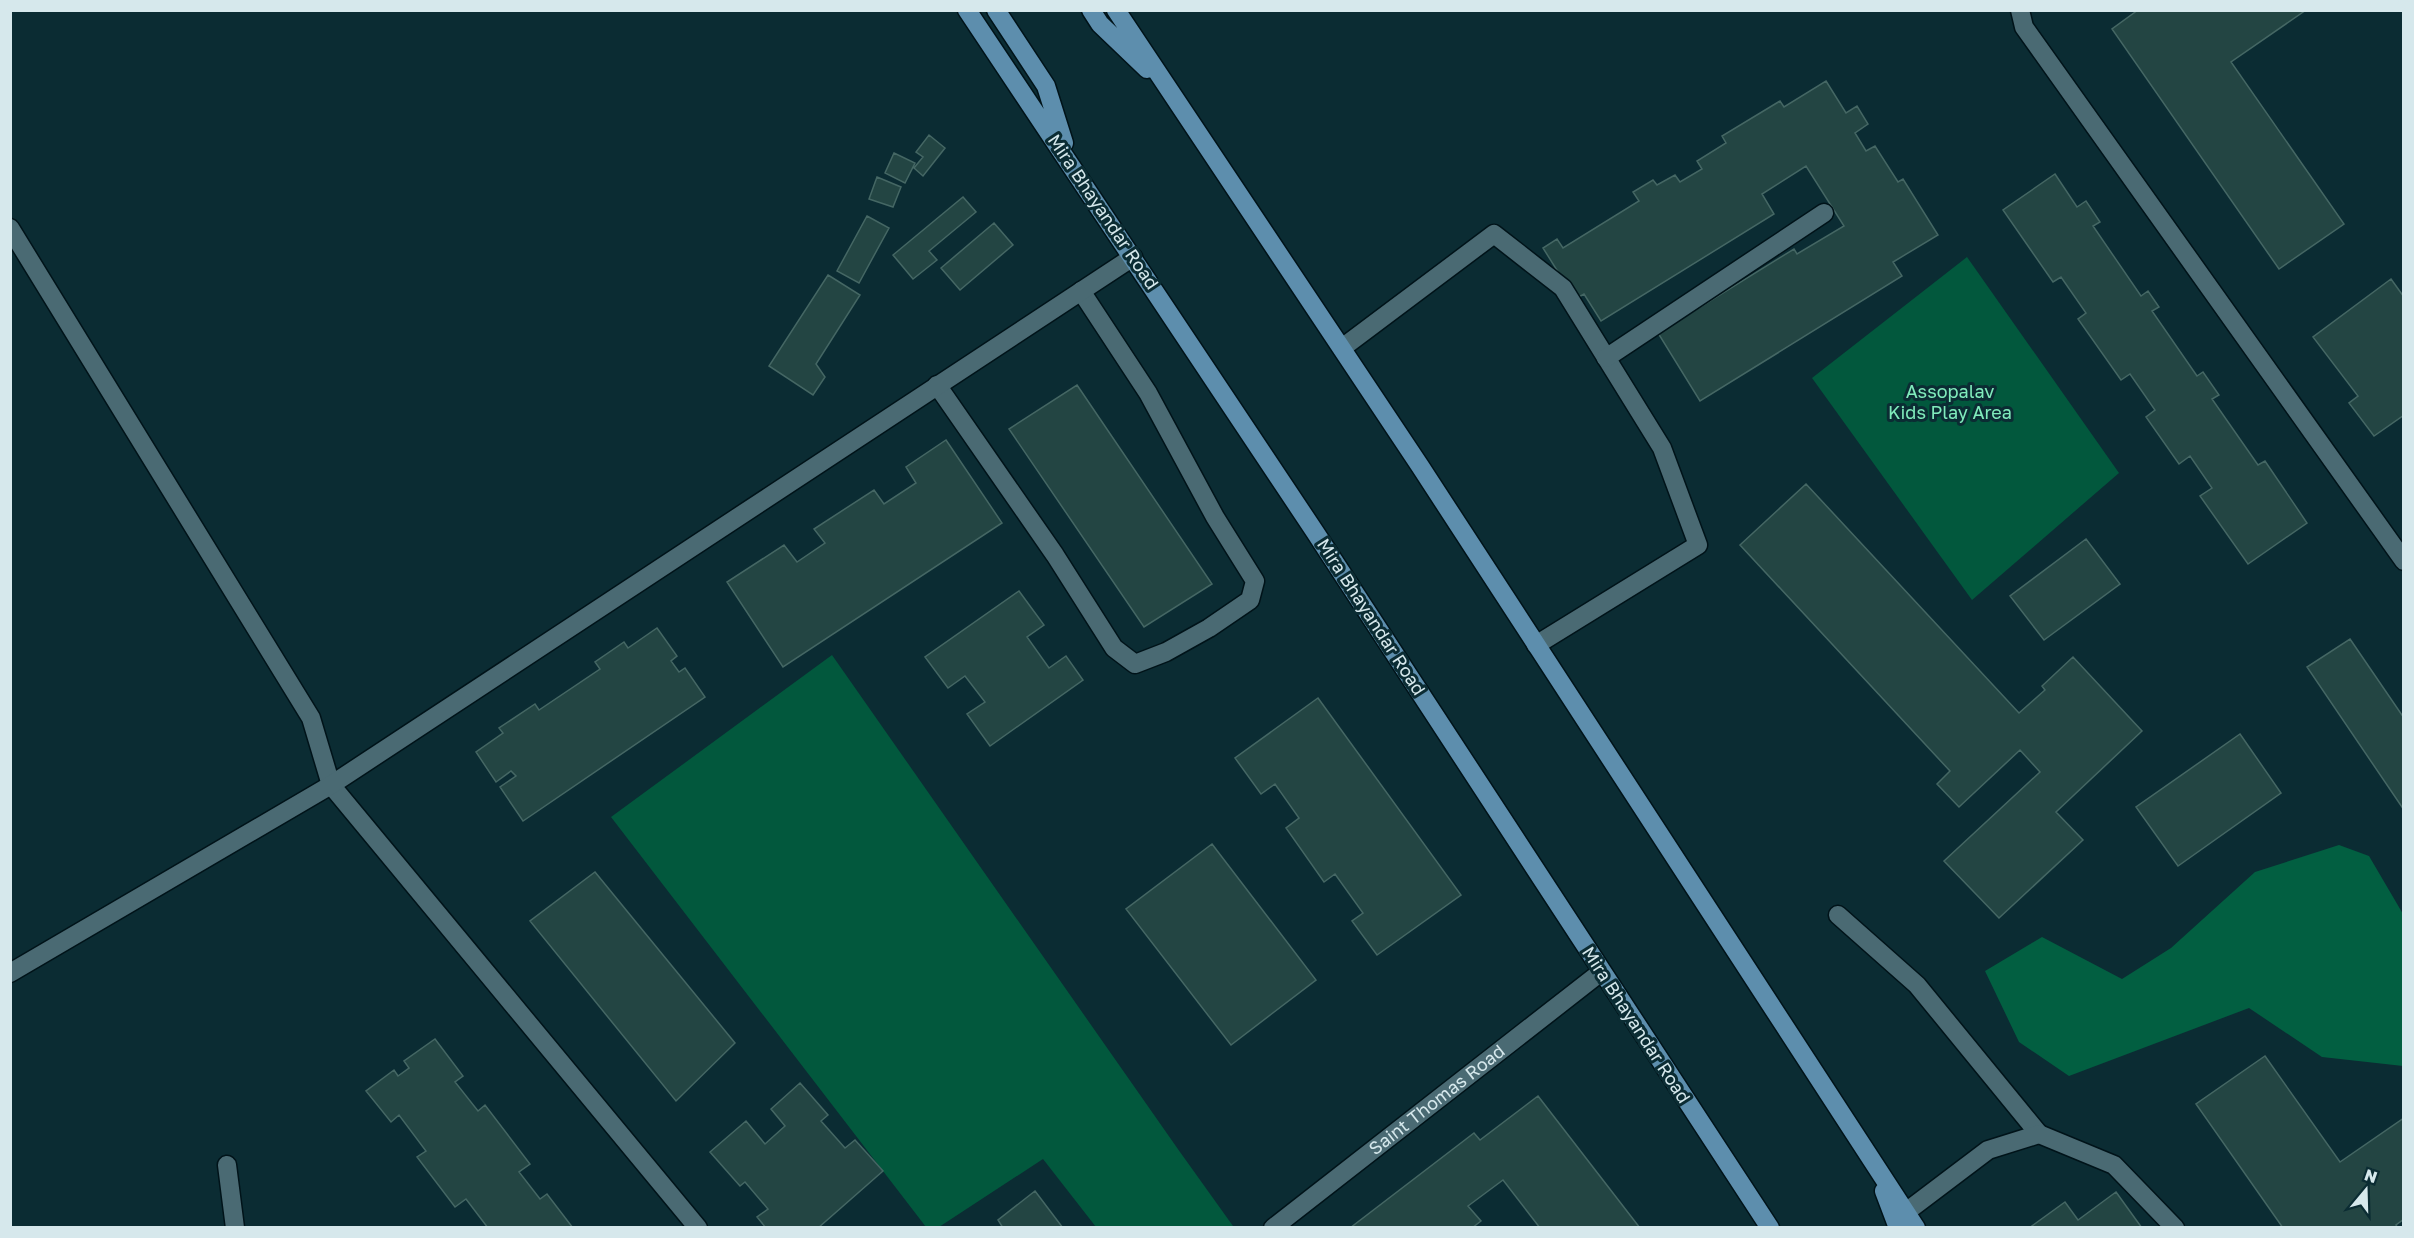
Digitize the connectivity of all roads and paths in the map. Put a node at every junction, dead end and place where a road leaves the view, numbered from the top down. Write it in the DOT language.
graph roads {
  1 [pos="967,10"];
  2 [pos="996,10"];
  3 [pos="1091,10"];
  4 [pos="1116,10"];
  5 [pos="2020,10"];
  6 [pos="1172,93"];
  7 [pos="1071,164"];
  8 [pos="1824,213"];
  9 [pos="10,228"];
  10 [pos="1133,257"];
  11 [pos="1081,291"];
  12 [pos="1342,348"];
  13 [pos="1606,358"];
  14 [pos="938,386"];
  15 [pos="2403,561"];
  16 [pos="1536,645"];
  17 [pos="331,784"];
  18 [pos="1838,915"];
  19 [pos="1601,972"];
  20 [pos="10,973"];
  21 [pos="2039,1134"];
  22 [pos="227,1165"];
  23 [pos="1907,1222"];
  24 [pos="235,1227"];
  25 [pos="698,1227"];
  26 [pos="1273,1227"];
  27 [pos="1770,1227"];
  28 [pos="2175,1227"];
  1 -- 7 [label="main road, Mira Bhayandar Road"];
  2 -- 7 [label="main road"];
  3 -- 6 [label="main road"];
  4 -- 6 [label="main road"];
  5 -- 15 [label="street"];
  6 -- 12 [label="main road"];
  7 -- 10 [label="main road, Mira Bhayandar Road"];
  8 -- 13 [label="street"];
  9 -- 17 [label="street"];
  10 -- 11 [label="street"];
  10 -- 19 [label="main road, Mira Bhayandar Road"];
  11 -- 14 [label="street"];
  11 -- 14 [label="street"];
  12 -- 13 [label="street"];
  12 -- 16 [label="main road"];
  13 -- 16 [label="street"];
  14 -- 17 [label="street"];
  16 -- 23 [label="main road"];
  17 -- 20 [label="street"];
  17 -- 25 [label="street"];
  18 -- 21 [label="street"];
  19 -- 26 [label="street, Saint Thomas Road"];
  19 -- 27 [label="main road, Mira Bhayandar Road"];
  21 -- 23 [label="street"];
  21 -- 28 [label="street"];
  22 -- 24 [label="street"];
}
